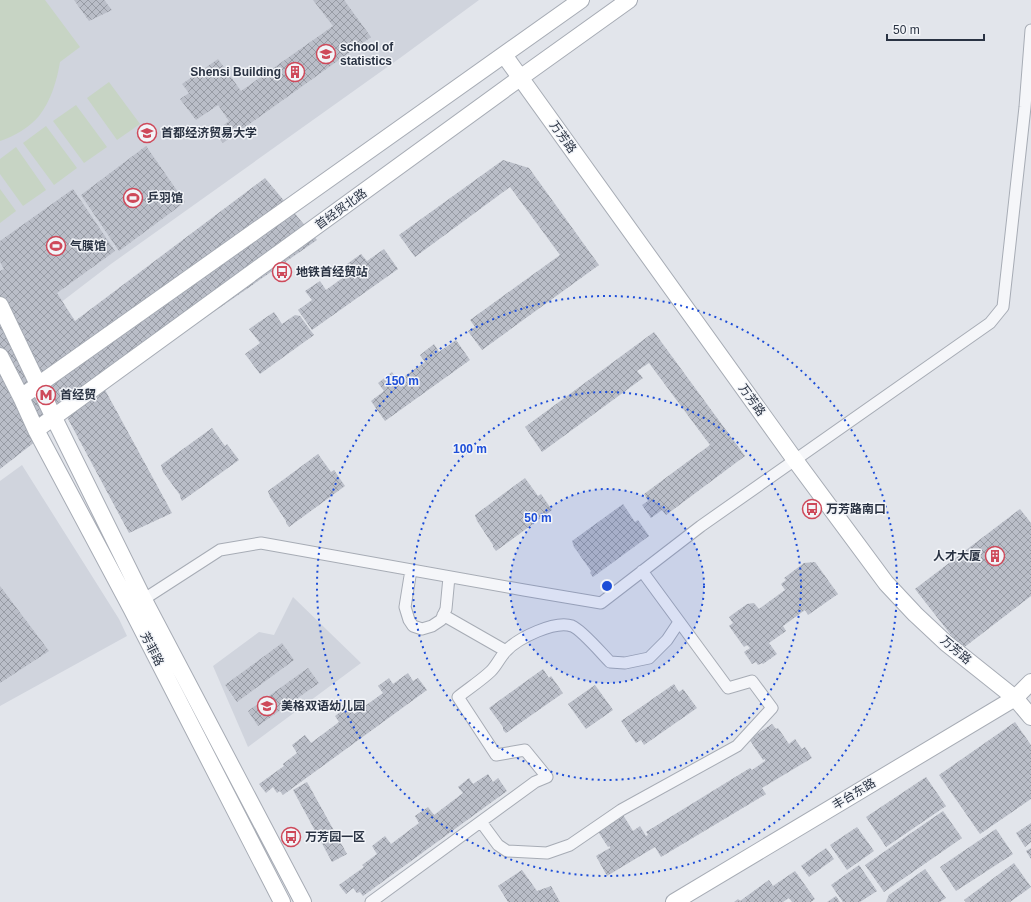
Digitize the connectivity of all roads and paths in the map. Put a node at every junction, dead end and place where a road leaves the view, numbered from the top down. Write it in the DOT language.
graph roads {
  1 [pos="581,0"];
  2 [pos="629,0"];
  3 [pos="1031,30"];
  4 [pos="504,55"];
  5 [pos="520,78"];
  6 [pos="0,306"];
  7 [pos="0,356"];
  8 [pos="38,385"];
  9 [pos="21,397"];
  10 [pos="54,418"];
  11 [pos="36,430"];
  12 [pos="795,460"];
  13 [pos="411,570"];
  14 [pos="642,571"];
  15 [pos="449,577"];
  16 [pos="137,604"];
  17 [pos="444,615"];
  18 [pos="679,622"];
  19 [pos="506,651"];
  20 [pos="1031,682"];
  21 [pos="1015,698"];
  22 [pos="1031,717"];
  23 [pos="480,822"];
  24 [pos="282,902"];
  25 [pos="303,902"];
  26 [pos="371,902"];
  27 [pos="674,902"];
  1 -- 4 [label="street"];
  2 -- 5 [label="street, 首经贸北路"];
  3 -- 12 [label="street"];
  4 -- 5 [label="street, 万芳路"];
  4 -- 8 [label="street"];
  5 -- 10 [label="street, 首经贸北路"];
  5 -- 12 [label="street, 万芳路"];
  6 -- 8 [label="street, 芳菲路"];
  7 -- 9 [label="street, 芳菲路"];
  8 -- 9 [label="street"];
  8 -- 10 [label="street, 芳菲路"];
  9 -- 11 [label="street, 芳菲路"];
  10 -- 11 [label="street, 首经贸北路"];
  10 -- 16 [label="street, 芳菲路"];
  11 -- 16 [label="street, 芳菲路"];
  12 -- 14 [label="street"];
  12 -- 21 [label="street, 万芳路"];
  13 -- 15 [label="street"];
  13 -- 16 [label="street"];
  13 -- 17 [label="street"];
  14 -- 15 [label="street"];
  14 -- 18 [label="street"];
  15 -- 17 [label="street"];
  16 -- 24 [label="street, 芳菲路"];
  16 -- 25 [label="street, 芳菲路"];
  17 -- 19 [label="street"];
  18 -- 19 [label="street"];
  18 -- 23 [label="street"];
  19 -- 23 [label="street"];
  20 -- 21 [label="street, 丰台东路"];
  21 -- 22 [label="street, 万芳路"];
  21 -- 27 [label="street, 丰台东路"];
  23 -- 26 [label="street"];
}
